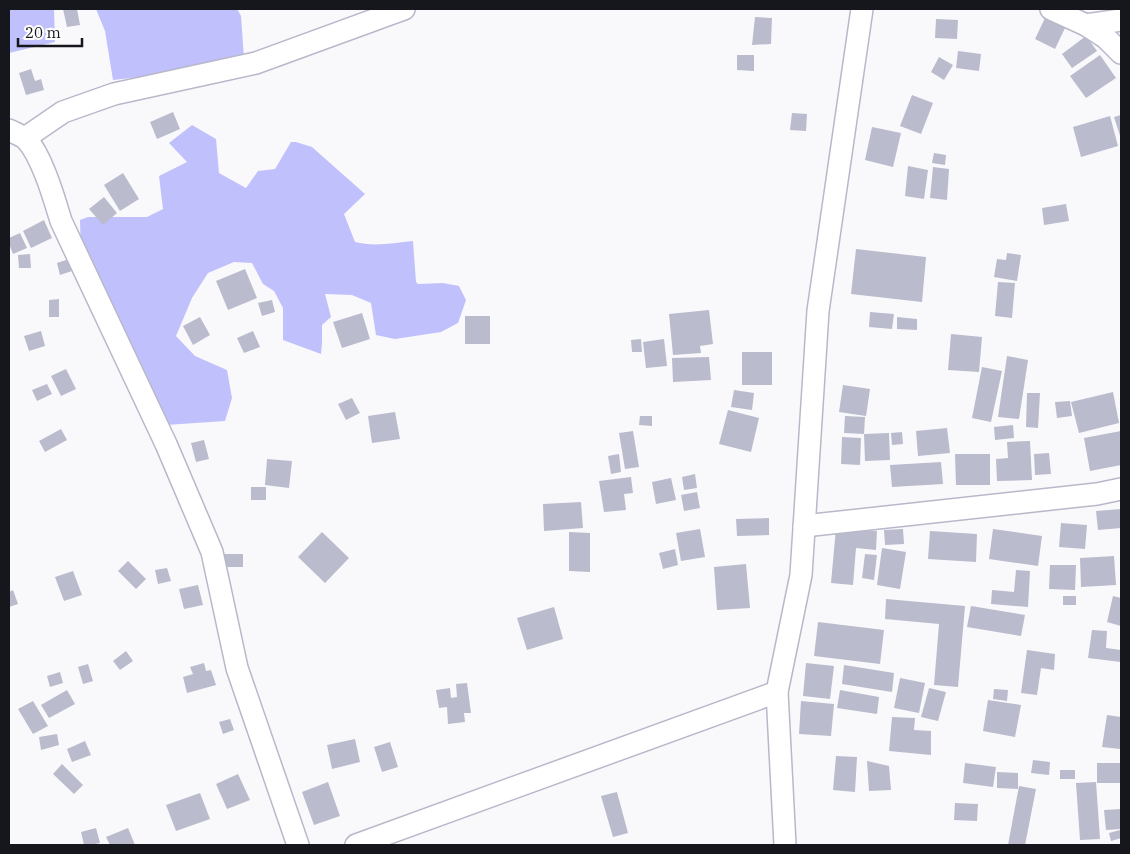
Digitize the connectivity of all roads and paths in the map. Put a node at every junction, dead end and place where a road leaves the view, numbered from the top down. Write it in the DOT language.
graph roads {
  1 [pos="404,9"];
  2 [pos="862,9"];
  3 [pos="1052,9"];
  4 [pos="1121,20"];
  5 [pos="1086,26"];
  6 [pos="1121,53"];
  7 [pos="17,134"];
  8 [pos="1121,489"];
  9 [pos="804,526"];
  10 [pos="777,692"];
  11 [pos="298,845"];
  12 [pos="356,845"];
  13 [pos="785,845"];
  1 -- 7 [label="street"];
  2 -- 9 [label="street"];
  3 -- 5 [label="street"];
  4 -- 5 [label="street"];
  5 -- 6 [label="street"];
  7 -- 11 [label="street"];
  8 -- 9 [label="street"];
  9 -- 10 [label="street"];
  10 -- 12 [label="street"];
  10 -- 13 [label="street"];
}
